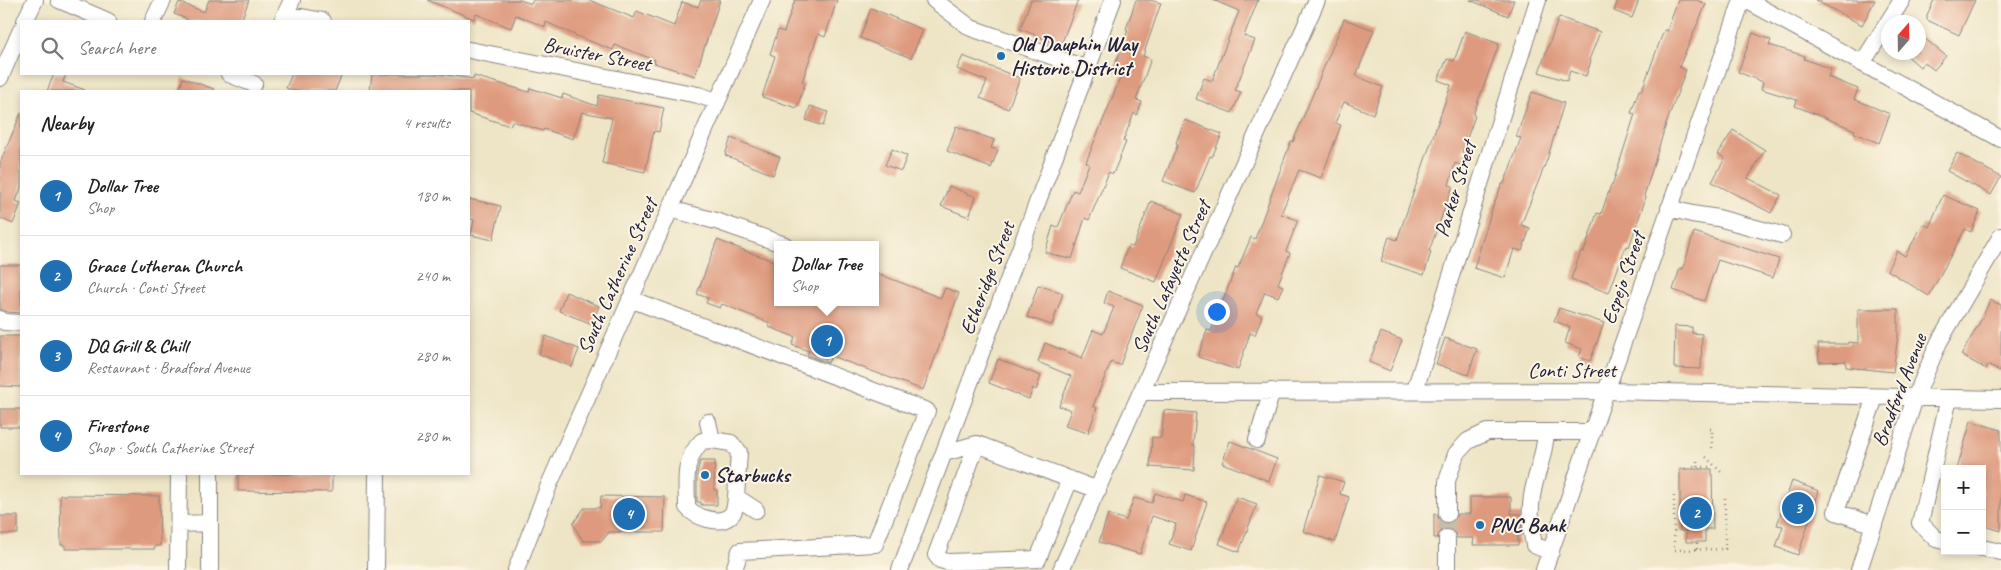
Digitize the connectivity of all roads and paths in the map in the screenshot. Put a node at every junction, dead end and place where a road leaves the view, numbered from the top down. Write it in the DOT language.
graph roads {
  1 [pos="35,0"];
  2 [pos="59,0"];
  3 [pos="163,0"];
  4 [pos="762,0"];
  5 [pos="934,0"];
  6 [pos="1113,0"];
  7 [pos="1318,0"];
  8 [pos="1538,0"];
  9 [pos="1742,0"];
  10 [pos="1746,0"];
  11 [pos="1902,0"];
  12 [pos="287,12"];
  13 [pos="25,20"];
  14 [pos="106,20"];
  15 [pos="154,20"];
  16 [pos="319,20"];
  17 [pos="20,32"];
  18 [pos="470,50"];
  19 [pos="1862,62"];
  20 [pos="1088,69"];
  21 [pos="232,75"];
  22 [pos="0,78"];
  23 [pos="254,83"];
  24 [pos="717,101"];
  25 [pos="2001,138"];
  26 [pos="1669,208"];
  27 [pos="670,209"];
  28 [pos="1782,235"];
  29 [pos="2001,236"];
  30 [pos="774,241"];
  31 [pos="630,299"];
  32 [pos="0,319"];
  33 [pos="20,323"];
  34 [pos="1415,390"];
  35 [pos="1272,391"];
  36 [pos="1608,391"];
  37 [pos="1143,392"];
  38 [pos="1875,397"];
  39 [pos="1916,398"];
  40 [pos="1949,398"];
  41 [pos="2001,399"];
  42 [pos="708,422"];
  43 [pos="1710,429"];
  44 [pos="1546,432"];
  45 [pos="1593,432"];
  46 [pos="712,440"];
  47 [pos="1257,440"];
  48 [pos="977,444"];
  49 [pos="1712,448"];
  50 [pos="944,453"];
  51 [pos="1697,457"];
  52 [pos="1706,457"];
  53 [pos="1697,467"];
  54 [pos="1685,469"];
  55 [pos="1709,469"];
  56 [pos="1721,472"];
  57 [pos="179,475"];
  58 [pos="210,475"];
  59 [pos="377,475"];
  60 [pos="1070,479"];
  61 [pos="1098,490"];
  62 [pos="1674,496"];
  63 [pos="736,497"];
  64 [pos="1724,497"];
  65 [pos="756,510"];
  66 [pos="1447,514"];
  67 [pos="210,523"];
  68 [pos="178,524"];
  69 [pos="1874,525"];
  70 [pos="1447,538"];
  71 [pos="1941,540"];
  72 [pos="1697,542"];
  73 [pos="1986,549"];
  74 [pos="1697,550"];
  75 [pos="1550,552"];
  76 [pos="2001,552"];
  77 [pos="178,570"];
  78 [pos="210,570"];
  79 [pos="376,570"];
  80 [pos="516,570"];
  81 [pos="734,570"];
  82 [pos="900,570"];
  83 [pos="1061,570"];
  84 [pos="1447,570"];
  85 [pos="1544,570"];
  86 [pos="1858,570"];
  1 -- 13 [label="street"];
  2 -- 14 [label="street"];
  3 -- 15 [label="street"];
  4 -- 24 [label="street, South Catherine Street"];
  5 -- 20 [label="street"];
  6 -- 20 [label="street, Etheridge Street"];
  7 -- 37 [label="street, South Lafayette Street"];
  8 -- 34 [label="street, Parker Street"];
  9 -- 26 [label="street, Espejo Street"];
  10 -- 19 [label="street"];
  11 -- 19 [label="street"];
  12 -- 16 [label="street"];
  17 -- 22 [label="street"];
  18 -- 24 [label="street, Bruister Street"];
  19 -- 25 [label="street"];
  20 -- 50 [label="street, Etheridge Street"];
  21 -- 23 [label="street"];
  24 -- 27 [label="street, South Catherine Street"];
  26 -- 28 [label="street"];
  26 -- 36 [label="street, Espejo Street"];
  27 -- 30 [label="street"];
  27 -- 31 [label="street, South Catherine Street"];
  29 -- 39 [label="street, Bradford Avenue"];
  31 -- 80 [label="street, South Catherine Street"];
  31 -- 81 [label="street"];
  32 -- 33 [label="street"];
  34 -- 35 [label="street, Conti Street"];
  34 -- 36 [label="street, Conti Street"];
  35 -- 37 [label="street, Conti Street"];
  35 -- 47 [label="street"];
  36 -- 38 [label="street, Conti Street"];
  36 -- 45 [label="street, Espejo Street"];
  37 -- 61 [label="street, South Lafayette Street"];
  38 -- 39 [label="street, Conti Street"];
  38 -- 69 [label="street"];
  39 -- 40 [label="street, Conti Street"];
  39 -- 69 [label="street, Bradford Avenue"];
  40 -- 41 [label="street, Conti Street"];
  40 -- 71 [label="street"];
  42 -- 46 [label="street"];
  43 -- 49 [label="path"];
  44 -- 45 [label="street"];
  44 -- 66 [label="street"];
  44 -- 75 [label="street"];
  45 -- 75 [label="street, Espejo Street"];
  46 -- 63 [label="street"];
  46 -- 63 [label="street"];
  48 -- 50 [label="street"];
  48 -- 60 [label="street"];
  48 -- 60 [label="street"];
  50 -- 82 [label="street, Etheridge Street"];
  51 -- 53 [label="path"];
  52 -- 56 [label="path"];
  53 -- 54 [label="path"];
  53 -- 55 [label="path"];
  57 -- 68 [label="street"];
  58 -- 67 [label="street"];
  59 -- 79 [label="street"];
  60 -- 61 [label="street"];
  61 -- 83 [label="street, South Lafayette Street"];
  62 -- 74 [label="path"];
  63 -- 65 [label="street"];
  64 -- 74 [label="path"];
  67 -- 68 [label="street"];
  67 -- 78 [label="street"];
  68 -- 77 [label="street"];
  69 -- 86 [label="street, Bradford Avenue"];
  70 -- 84 [label="street"];
  72 -- 74 [label="path"];
  73 -- 76 [label="street"];
  75 -- 85 [label="street, Espejo Street"];
}
